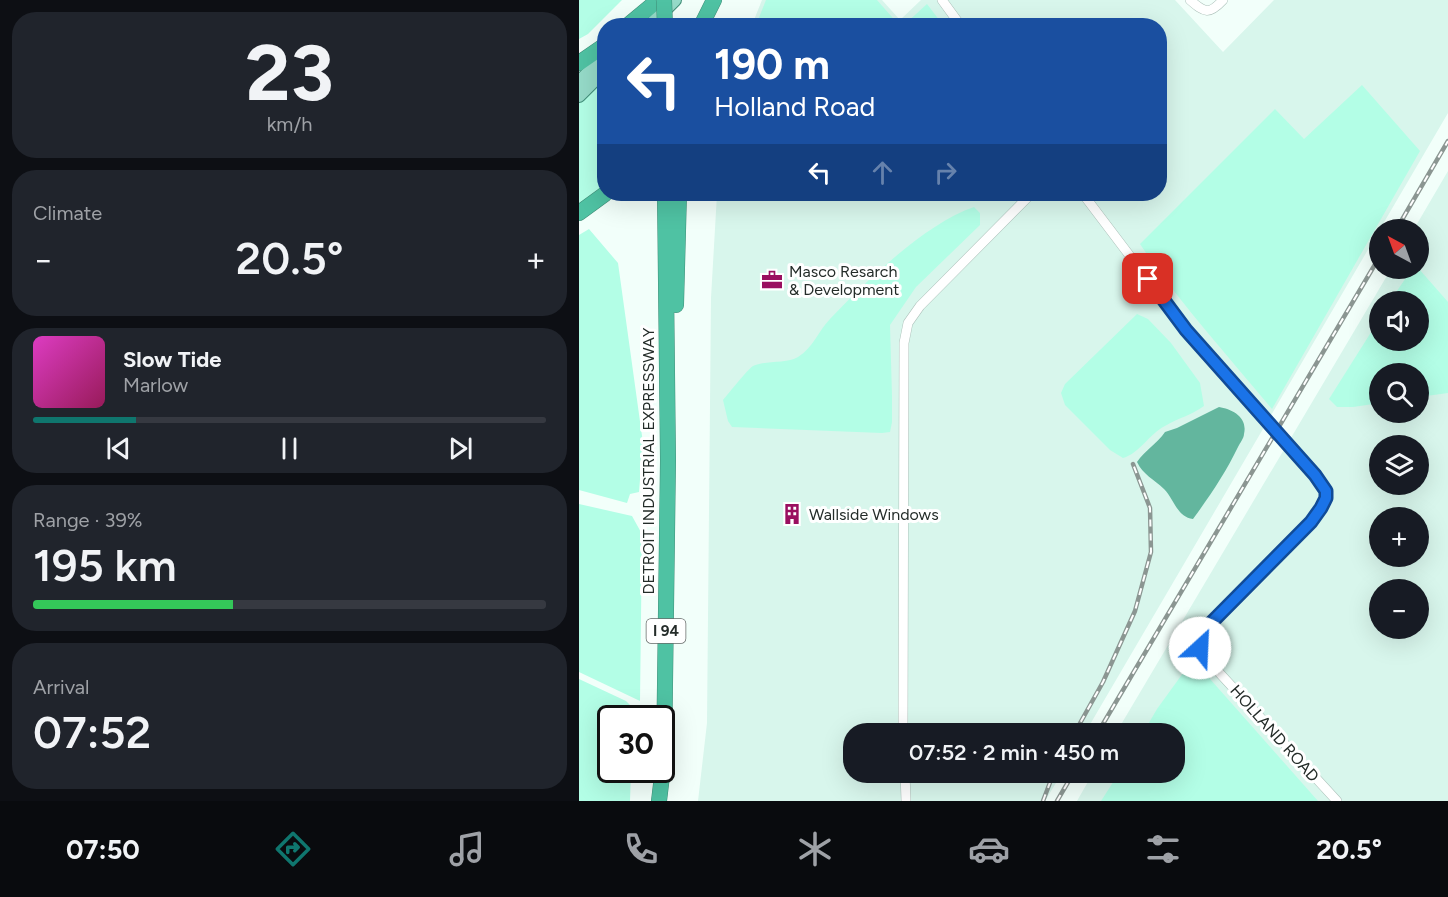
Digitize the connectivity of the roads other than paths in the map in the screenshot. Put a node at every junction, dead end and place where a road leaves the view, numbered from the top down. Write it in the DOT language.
graph roads {
  1 [pos="675,0"];
  2 [pos="714,0"];
  3 [pos="942,0"];
  4 [pos="1190,0"];
  5 [pos="1223,0"];
  6 [pos="657,2"];
  7 [pos="637,18"];
  8 [pos="640,18"];
  9 [pos="657,18"];
  10 [pos="662,18"];
  11 [pos="705,18"];
  12 [pos="955,18"];
  13 [pos="597,51"];
  14 [pos="579,63"];
  15 [pos="597,63"];
  16 [pos="597,78"];
  17 [pos="579,82"];
  18 [pos="579,96"];
  19 [pos="597,200"];
  20 [pos="665,201"];
  21 [pos="679,201"];
  22 [pos="1024,201"];
  23 [pos="1088,201"];
  24 [pos="579,213"];
  25 [pos="666,376"];
  26 [pos="903,723"];
  27 [pos="905,783"];
  28 [pos="659,801"];
  29 [pos="906,801"];
  30 [pos="1337,801"];
  1 -- 9 [label="main road"];
  2 -- 11 [label="highway"];
  3 -- 12 [label="street"];
  4 -- 5 [label="street"];
  6 -- 7 [label="highway"];
  6 -- 8 [label="main road"];
  6 -- 10 [label="highway, bridge"];
  13 -- 14 [label="highway"];
  15 -- 17 [label="main road"];
  16 -- 18 [label="main road"];
  19 -- 24 [label="highway"];
  20 -- 25 [label="highway, DETROIT INDUSTRIAL EXPRESSWAY / I 94"];
  21 -- 25 [label="highway"];
  22 -- 26 [label="street"];
  23 -- 30 [label="street, HOLLAND ROAD"];
  25 -- 28 [label="highway, DETROIT INDUSTRIAL EXPRESSWAY / I 94"];
  27 -- 29 [label="street"];
}
